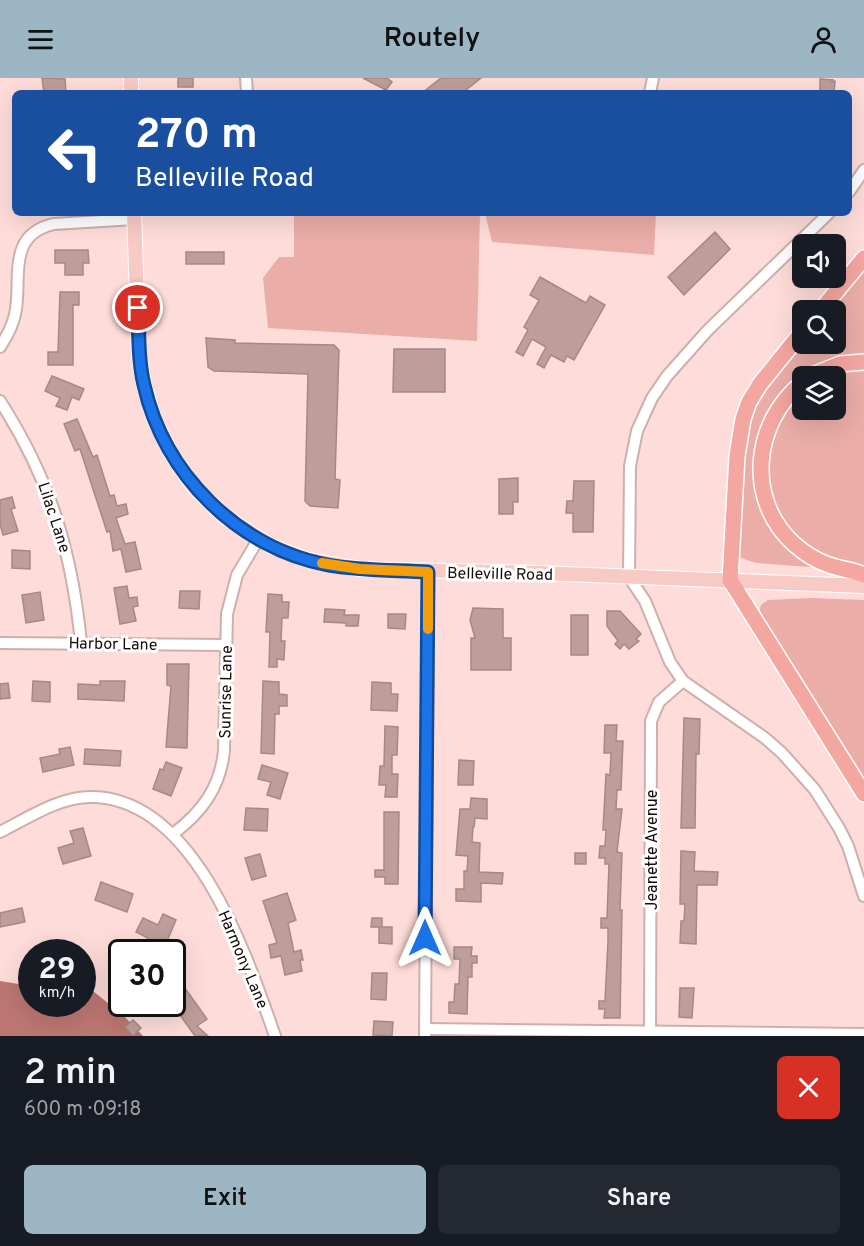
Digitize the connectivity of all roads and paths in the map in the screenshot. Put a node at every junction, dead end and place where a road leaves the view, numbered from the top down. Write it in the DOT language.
graph roads {
  1 [pos="864,170"];
  2 [pos="852,188"];
  3 [pos="134,216"];
  4 [pos="827,216"];
  5 [pos="864,258"];
  6 [pos="829,300"];
  7 [pos="792,344"];
  8 [pos="0,348"];
  9 [pos="864,362"];
  10 [pos="835,366"];
  11 [pos="792,392"];
  12 [pos="0,401"];
  13 [pos="259,538"];
  14 [pos="428,572"];
  15 [pos="864,575"];
  16 [pos="629,577"];
  17 [pos="730,580"];
  18 [pos="864,586"];
  19 [pos="0,643"];
  20 [pos="81,643"];
  21 [pos="226,645"];
  22 [pos="683,681"];
  23 [pos="864,794"];
  24 [pos="0,832"];
  25 [pos="173,834"];
  26 [pos="864,896"];
  27 [pos="650,1032"];
  28 [pos="425,1033"];
  29 [pos="864,1034"];
  30 [pos="275,1036"];
  1 -- 2 [label="street"];
  3 -- 8 [label="street"];
  3 -- 13 [label="main road, Belleville Road"];
  4 -- 16 [label="street"];
  5 -- 6 [label="highway"];
  7 -- 17 [label="highway"];
  9 -- 10 [label="highway"];
  11 -- 15 [label="highway"];
  12 -- 20 [label="street, Lilac Lane"];
  13 -- 14 [label="main road, Belleville Road"];
  13 -- 21 [label="street, Sunrise Lane"];
  14 -- 16 [label="main road, Belleville Road"];
  14 -- 28 [label="street"];
  16 -- 17 [label="main road, Belleville Road"];
  16 -- 22 [label="street"];
  17 -- 18 [label="main road, Belleville Road"];
  17 -- 23 [label="highway"];
  19 -- 20 [label="street, Harbor Lane"];
  20 -- 21 [label="street, Harbor Lane"];
  21 -- 25 [label="street, Sunrise Lane"];
  22 -- 26 [label="street"];
  22 -- 27 [label="street, Jeanette Avenue"];
  24 -- 25 [label="street, Harmony Lane"];
  25 -- 30 [label="street, Harmony Lane"];
  27 -- 28 [label="street"];
  27 -- 29 [label="street"];
}
